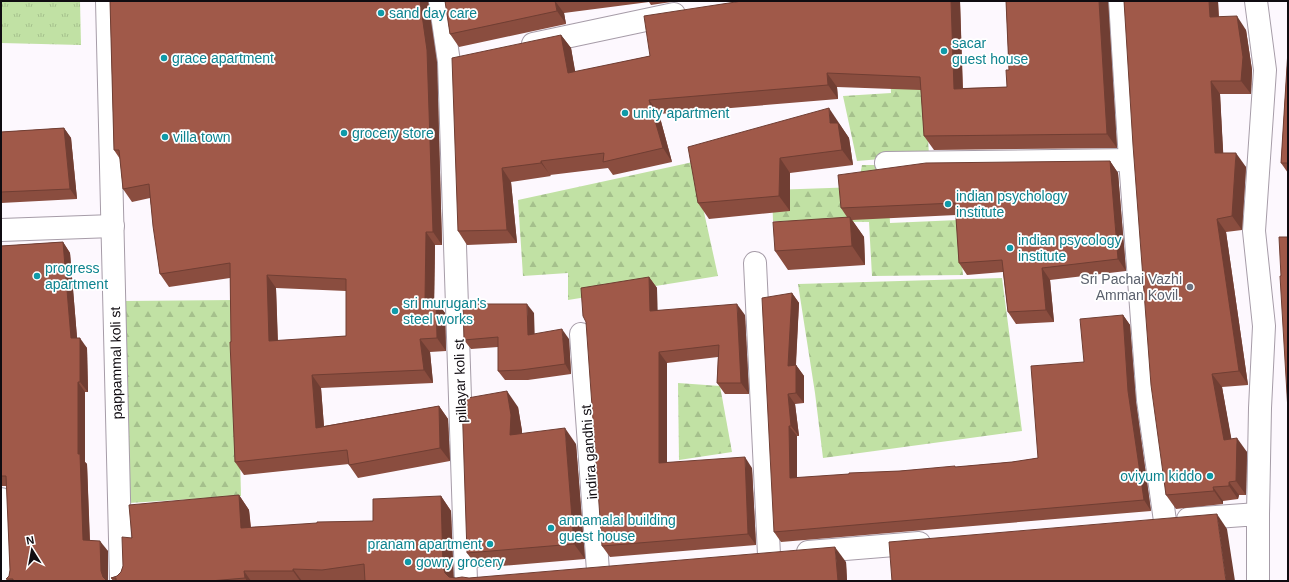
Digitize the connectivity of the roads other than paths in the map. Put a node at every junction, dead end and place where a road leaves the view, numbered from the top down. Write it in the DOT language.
graph roads {
  1 [pos="107,1"];
  2 [pos="440,1"];
  3 [pos="1120,1"];
  4 [pos="1256,1"];
  5 [pos="690,12"];
  6 [pos="512,48"];
  7 [pos="1130,160"];
  8 [pos="886,163"];
  9 [pos="113,226"];
  10 [pos="1,230"];
  11 [pos="755,263"];
  12 [pos="581,334"];
  13 [pos="1,500"];
  14 [pos="1258,514"];
  15 [pos="1165,521"];
  16 [pos="1142,523"];
  17 [pos="941,541"];
  18 [pos="769,556"];
  19 [pos="746,558"];
  20 [pos="576,573"];
  21 [pos="5,581"];
  22 [pos="121,581"];
  23 [pos="476,581"];
  24 [pos="1258,581"];
  1 -- 9 [label="street, pappammal koli st"];
  2 -- 23 [label="street, pillayar koli st"];
  3 -- 7 [label="street"];
  4 -- 14 [label="street"];
  5 -- 6 [label="street"];
  7 -- 8 [label="street"];
  7 -- 15 [label="street"];
  9 -- 10 [label="street"];
  9 -- 22 [label="street, pappammal koli st"];
  11 -- 18 [label="street"];
  12 -- 20 [label="street, indira gandhi st"];
  13 -- 21 [label="street"];
  14 -- 15 [label="street"];
  14 -- 24 [label="street"];
  15 -- 16 [label="street"];
  17 -- 18 [label="street"];
  18 -- 19 [label="street"];
}
